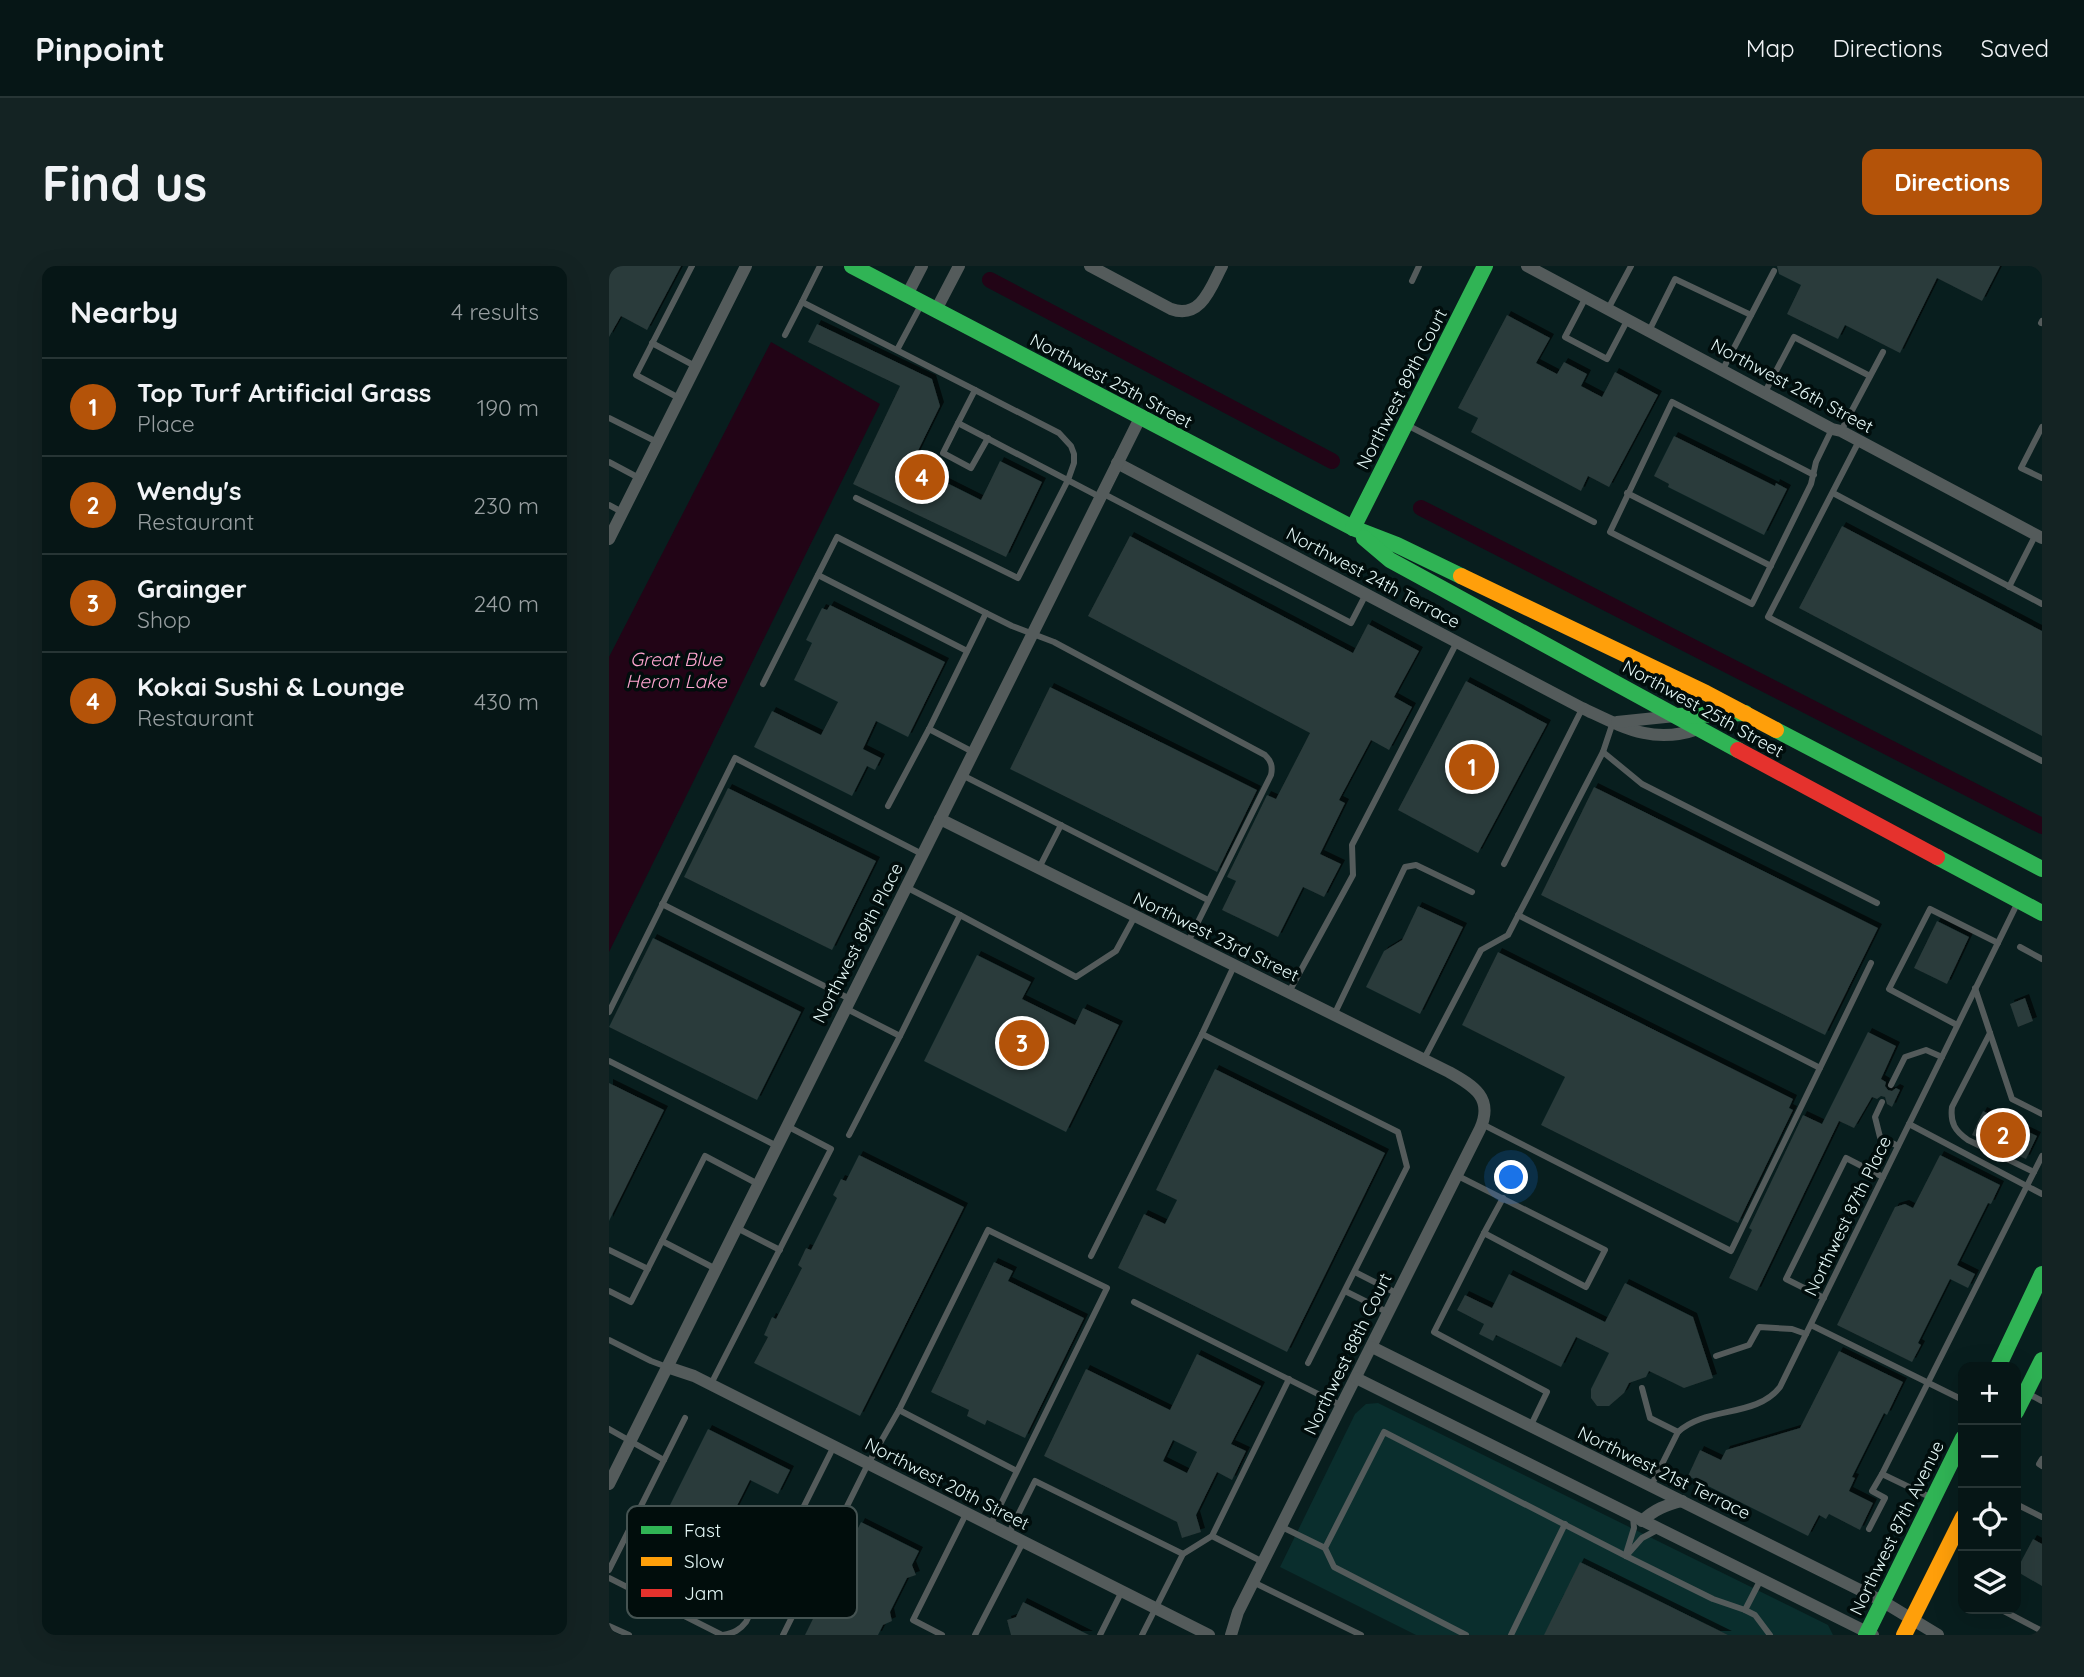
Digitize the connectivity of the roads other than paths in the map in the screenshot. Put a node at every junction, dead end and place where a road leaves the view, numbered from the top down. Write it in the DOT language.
graph roads {
  1 [pos="692,266"];
  2 [pos="746,266"];
  3 [pos="820,266"];
  4 [pos="852,266"];
  5 [pos="922,266"];
  6 [pos="959,266"];
  7 [pos="1090,266"];
  8 [pos="1222,266"];
  9 [pos="1419,266"];
  10 [pos="1485,266"];
  11 [pos="1527,266"];
  12 [pos="1631,266"];
  13 [pos="1774,271"];
  14 [pos="1412,281"];
  15 [pos="907,295"];
  16 [pos="1586,297"];
  17 [pos="802,302"];
  18 [pos="929,307"];
  19 [pos="1608,309"];
  20 [pos="1751,315"];
  21 [pos="1628,319"];
  22 [pos="1649,331"];
  23 [pos="785,335"];
  24 [pos="652,343"];
  25 [pos="897,351"];
  26 [pos="1883,352"];
  27 [pos="695,366"];
  28 [pos="1723,369"];
  29 [pos="1870,376"];
  30 [pos="975,390"];
  31 [pos="1765,392"];
  32 [pos="679,398"];
  33 [pos="609,418"];
  34 [pos="1140,418"];
  35 [pos="958,423"];
  36 [pos="1406,424"];
  37 [pos="2042,427"];
  38 [pos="1836,430"];
  39 [pos="988,438"];
  40 [pos="1859,441"];
  41 [pos="657,442"];
  42 [pos="609,462"];
  43 [pos="1117,463"];
  44 [pos="1814,475"];
  45 [pos="639,478"];
  46 [pos="2042,478"];
  47 [pos="1068,480"];
  48 [pos="1833,493"];
  49 [pos="1627,494"];
  50 [pos="1101,495"];
  51 [pos="856,498"];
  52 [pos="609,506"];
  53 [pos="622,512"];
  54 [pos="1594,522"];
  55 [pos="1353,528"];
  56 [pos="2039,536"];
  57 [pos="609,539"];
  58 [pos="1771,566"];
  59 [pos="818,575"];
  60 [pos="2009,587"];
  61 [pos="1366,594"];
  62 [pos="2042,604"];
  63 [pos="986,613"];
  64 [pos="1031,633"];
  65 [pos="1457,642"];
  66 [pos="967,651"];
  67 [pos="763,684"];
  68 [pos="1582,708"];
  69 [pos="1746,713"];
  70 [pos="1676,716"];
  71 [pos="1613,722"];
  72 [pos="929,729"];
  73 [pos="1698,729"];
  74 [pos="973,752"];
  75 [pos="1603,752"];
  76 [pos="2042,761"];
  77 [pos="962,775"];
  78 [pos="888,806"];
  79 [pos="940,819"];
  80 [pos="1061,825"];
  81 [pos="922,855"];
  82 [pos="1504,864"];
  83 [pos="2039,865"];
  84 [pos="1039,868"];
  85 [pos="906,887"];
  86 [pos="1472,891"];
  87 [pos="1208,900"];
  88 [pos="2019,901"];
  89 [pos="1877,903"];
  90 [pos="662,904"];
  91 [pos="2042,914"];
  92 [pos="960,915"];
  93 [pos="1518,915"];
  94 [pos="1135,916"];
  95 [pos="1188,942"];
  96 [pos="1998,943"];
  97 [pos="2020,947"];
  98 [pos="2042,959"];
  99 [pos="1871,963"];
  100 [pos="1235,965"];
  101 [pos="1975,988"];
  102 [pos="1289,992"];
  103 [pos="847,1004"];
  104 [pos="609,1012"];
  105 [pos="1334,1015"];
  106 [pos="1957,1025"];
  107 [pos="1990,1033"];
  108 [pos="1202,1034"];
  109 [pos="900,1036"];
  110 [pos="1942,1057"];
  111 [pos="1424,1059"];
  112 [pos="609,1061"];
  113 [pos="1820,1068"];
  114 [pos="1891,1085"];
  115 [pos="1882,1102"];
  116 [pos="2042,1114"];
  117 [pos="1909,1124"];
  118 [pos="1482,1125"];
  119 [pos="787,1126"];
  120 [pos="849,1135"];
  121 [pos="777,1146"];
  122 [pos="1898,1146"];
  123 [pos="2042,1156"];
  124 [pos="2034,1172"];
  125 [pos="1457,1175"];
  126 [pos="1883,1177"];
  127 [pos="758,1184"];
  128 [pos="2027,1186"];
  129 [pos="2042,1194"];
  130 [pos="1503,1198"];
  131 [pos="737,1228"];
  132 [pos="1484,1233"];
  133 [pos="662,1241"];
  134 [pos="609,1250"];
  135 [pos="780,1250"];
  136 [pos="1091,1256"];
  137 [pos="648,1269"];
  138 [pos="716,1269"];
  139 [pos="1355,1272"];
  140 [pos="2042,1274"];
  141 [pos="1345,1290"];
  142 [pos="609,1291"];
  143 [pos="1398,1294"];
  144 [pos="1824,1298"];
  145 [pos="1134,1302"];
  146 [pos="1389,1313"];
  147 [pos="1811,1325"];
  148 [pos="1806,1334"];
  149 [pos="610,1343"];
  150 [pos="1372,1347"];
  151 [pos="2007,1347"];
  152 [pos="1716,1356"];
  153 [pos="2042,1360"];
  154 [pos="2000,1362"];
  155 [pos="2008,1362"];
  156 [pos="1308,1363"];
  157 [pos="667,1367"];
  158 [pos="1356,1378"];
  159 [pos="1289,1379"];
  160 [pos="1928,1383"];
  161 [pos="711,1384"];
  162 [pos="1642,1388"];
  163 [pos="2021,1388"];
  164 [pos="1958,1398"];
  165 [pos="2042,1401"];
  166 [pos="1342,1406"];
  167 [pos="899,1410"];
  168 [pos="685,1418"];
  169 [pos="1530,1426"];
  170 [pos="609,1429"];
  171 [pos="1678,1432"];
  172 [pos="630,1442"];
  173 [pos="834,1446"];
  174 [pos="1958,1448"];
  175 [pos="2042,1459"];
  176 [pos="664,1460"];
  177 [pos="869,1464"];
  178 [pos="2042,1466"];
  179 [pos="1017,1471"];
  180 [pos="1882,1474"];
  181 [pos="609,1482"];
  182 [pos="1651,1486"];
  183 [pos="1933,1499"];
  184 [pos="1682,1501"];
  185 [pos="641,1506"];
  186 [pos="804,1506"];
  187 [pos="848,1506"];
  188 [pos="2021,1506"];
  189 [pos="967,1513"];
  190 [pos="2042,1517"];
  191 [pos="1638,1518"];
  192 [pos="1565,1524"];
  193 [pos="990,1526"];
  194 [pos="1282,1526"];
  195 [pos="1958,1527"];
  196 [pos="1659,1529"];
  197 [pos="1869,1529"];
  198 [pos="627,1534"];
  199 [pos="1008,1535"];
  200 [pos="1212,1536"];
  201 [pos="1023,1542"];
  202 [pos="1325,1548"];
  203 [pos="1183,1555"];
  204 [pos="1626,1556"];
  205 [pos="1263,1562"];
  206 [pos="609,1570"];
  207 [pos="609,1578"];
  208 [pos="1761,1579"];
  209 [pos="1253,1582"];
  210 [pos="627,1587"];
  211 [pos="1122,1591"];
  212 [pos="1882,1601"];
  213 [pos="1156,1608"];
  214 [pos="1745,1610"];
  215 [pos="2010,1614"];
  216 [pos="689,1618"];
  217 [pos="748,1618"];
  218 [pos="792,1618"];
  219 [pos="1912,1620"];
  220 [pos="609,1626"];
  221 [pos="2042,1630"];
  222 [pos="1766,1633"];
  223 [pos="1869,1634"];
  224 [pos="629,1635"];
  225 [pos="723,1635"];
  226 [pos="783,1635"];
  227 [pos="942,1635"];
  228 [pos="975,1635"];
  229 [pos="1100,1635"];
  230 [pos="1142,1635"];
  231 [pos="1209,1635"];
  232 [pos="1231,1635"];
  233 [pos="1361,1635"];
  234 [pos="1466,1635"];
  235 [pos="1511,1635"];
  236 [pos="1904,1635"];
  237 [pos="1938,1635"];
  1 -- 24 [label="lane"];
  2 -- 27 [label="street"];
  3 -- 17 [label="lane"];
  4 -- 15 [label="main road, Northwest 25th Street"];
  5 -- 15 [label="street"];
  6 -- 18 [label="street"];
  7 -- 8 [label="street"];
  9 -- 14 [label="lane"];
  10 -- 36 [label="main road, Northwest 89th Court"];
  11 -- 16 [label="street, Northwest 26th Street"];
  12 -- 19 [label="lane"];
  13 -- 20 [label="lane"];
  15 -- 18 [label="main road, Northwest 25th Street"];
  16 -- 19 [label="street, Northwest 26th Street"];
  16 -- 21 [label="lane"];
  17 -- 23 [label="lane"];
  17 -- 25 [label="lane"];
  18 -- 25 [label="lane"];
  18 -- 34 [label="main road, Northwest 25th Street"];
  19 -- 21 [label="street, Northwest 26th Street"];
  20 -- 22 [label="lane"];
  20 -- 28 [label="lane"];
  21 -- 22 [label="street, Northwest 26th Street"];
  22 -- 28 [label="street, Northwest 26th Street"];
  24 -- 27 [label="lane"];
  24 -- 32 [label="lane"];
  25 -- 30 [label="lane"];
  26 -- 29 [label="lane"];
  27 -- 32 [label="street"];
  28 -- 31 [label="street, Northwest 26th Street"];
  29 -- 31 [label="lane"];
  29 -- 38 [label="lane"];
  30 -- 35 [label="lane"];
  30 -- 47 [label="lane"];
  31 -- 38 [label="street, Northwest 26th Street"];
  32 -- 41 [label="street"];
  33 -- 41 [label="lane"];
  34 -- 43 [label="street, Northwest 89th Place"];
  34 -- 55 [label="main road, Northwest 25th Street"];
  35 -- 39 [label="lane"];
  35 -- 39 [label="lane"];
  36 -- 54 [label="lane"];
  36 -- 55 [label="main road, Northwest 89th Court"];
  37 -- 46 [label="lane"];
  38 -- 40 [label="street, Northwest 26th Street"];
  38 -- 44 [label="lane"];
  39 -- 47 [label="lane"];
  40 -- 48 [label="lane"];
  40 -- 56 [label="street, Northwest 26th Street"];
  41 -- 45 [label="street"];
  42 -- 45 [label="lane"];
  43 -- 50 [label="street, Northwest 89th Place"];
  43 -- 61 [label="street, Northwest 24th Terrace"];
  44 -- 49 [label="lane"];
  44 -- 58 [label="lane"];
  45 -- 53 [label="street"];
  47 -- 50 [label="lane"];
  47 -- 51 [label="lane"];
  48 -- 60 [label="lane"];
  48 -- 76 [label="lane"];
  49 -- 58 [label="lane"];
  49 -- 58 [label="lane"];
  50 -- 61 [label="lane"];
  50 -- 64 [label="street, Northwest 89th Place"];
  52 -- 53 [label="lane"];
  53 -- 57 [label="street"];
  55 -- 69 [label="main road, Northwest 25th Street"];
  55 -- 70 [label="main road, Northwest 25th Street"];
  56 -- 60 [label="lane"];
  59 -- 63 [label="lane"];
  59 -- 66 [label="lane"];
  59 -- 67 [label="lane"];
  60 -- 62 [label="lane"];
  61 -- 65 [label="street, Northwest 24th Terrace"];
  63 -- 64 [label="lane"];
  63 -- 66 [label="lane"];
  64 -- 74 [label="street, Northwest 89th Place"];
  64 -- 87 [label="lane"];
  65 -- 68 [label="street, Northwest 24th Terrace"];
  65 -- 102 [label="lane"];
  66 -- 72 [label="lane"];
  68 -- 71 [label="street, Northwest 24th Terrace"];
  68 -- 82 [label="lane"];
  69 -- 70 [label="main road"];
  69 -- 83 [label="main road, Northwest 25th Street"];
  70 -- 71 [label="street, Northwest 24th Terrace"];
  70 -- 73 [label="main road, Northwest 25th Street"];
  71 -- 73 [label="street, Northwest 24th Terrace"];
  71 -- 75 [label="lane"];
  72 -- 74 [label="lane"];
  72 -- 78 [label="lane"];
  73 -- 88 [label="main road, Northwest 25th Street"];
  74 -- 77 [label="street, Northwest 89th Place"];
  75 -- 89 [label="lane"];
  75 -- 93 [label="lane"];
  77 -- 79 [label="street, Northwest 89th Place"];
  77 -- 80 [label="lane"];
  79 -- 81 [label="street, Northwest 89th Place"];
  79 -- 84 [label="street, Northwest 23rd Street"];
  80 -- 84 [label="lane"];
  80 -- 87 [label="lane"];
  81 -- 85 [label="street, Northwest 89th Place"];
  81 -- 90 [label="lane"];
  84 -- 94 [label="street, Northwest 23rd Street"];
  85 -- 92 [label="lane"];
  85 -- 103 [label="street, Northwest 89th Place"];
  86 -- 105 [label="lane"];
  87 -- 95 [label="lane"];
  88 -- 91 [label="main road, Northwest 25th Street"];
  88 -- 96 [label="lane, Northwest 87th Place"];
  90 -- 103 [label="lane"];
  90 -- 104 [label="lane"];
  92 -- 94 [label="lane"];
  92 -- 109 [label="lane"];
  93 -- 111 [label="lane"];
  93 -- 113 [label="lane"];
  94 -- 95 [label="street, Northwest 23rd Street"];
  95 -- 100 [label="street, Northwest 23rd Street"];
  96 -- 101 [label="lane, Northwest 87th Place"];
  96 -- 106 [label="lane"];
  97 -- 98 [label="lane"];
  99 -- 113 [label="lane"];
  100 -- 102 [label="street, Northwest 23rd Street"];
  100 -- 108 [label="lane"];
  101 -- 106 [label="lane, Northwest 87th Place"];
  101 -- 107 [label="lane"];
  102 -- 105 [label="street, Northwest 23rd Street"];
  103 -- 109 [label="lane"];
  103 -- 119 [label="street, Northwest 89th Place"];
  105 -- 111 [label="street, Northwest 23rd Street"];
  106 -- 110 [label="lane, Northwest 87th Place"];
  107 -- 116 [label="lane"];
  107 -- 124 [label="lane"];
  108 -- 136 [label="lane"];
  108 -- 139 [label="lane"];
  109 -- 120 [label="lane"];
  110 -- 114 [label="lane"];
  110 -- 117 [label="lane, Northwest 87th Place"];
  111 -- 118 [label="street, Northwest 23rd Street"];
  112 -- 121 [label="lane"];
  113 -- 118 [label="lane"];
  115 -- 122 [label="lane"];
  117 -- 122 [label="lane, Northwest 87th Place"];
  117 -- 128 [label="lane"];
  118 -- 125 [label="street, Northwest 88th Court"];
  119 -- 121 [label="street, Northwest 89th Place"];
  119 -- 135 [label="lane"];
  121 -- 127 [label="street, Northwest 89th Place"];
  122 -- 126 [label="lane, Northwest 87th Place"];
  123 -- 124 [label="lane"];
  124 -- 128 [label="lane"];
  125 -- 130 [label="lane"];
  125 -- 143 [label="street, Northwest 88th Court"];
  126 -- 144 [label="lane, Northwest 87th Place"];
  126 -- 144 [label="lane"];
  127 -- 131 [label="street, Northwest 89th Place"];
  127 -- 133 [label="lane"];
  128 -- 129 [label="lane"];
  128 -- 160 [label="lane"];
  130 -- 132 [label="lane"];
  130 -- 132 [label="lane"];
  131 -- 135 [label="lane"];
  131 -- 138 [label="street, Northwest 89th Place"];
  132 -- 169 [label="lane"];
  133 -- 137 [label="lane"];
  133 -- 138 [label="lane"];
  134 -- 137 [label="lane"];
  135 -- 161 [label="lane"];
  137 -- 142 [label="lane"];
  138 -- 157 [label="street, Northwest 89th Place"];
  139 -- 141 [label="lane"];
  139 -- 143 [label="lane"];
  140 -- 151 [label="main road"];
  141 -- 146 [label="lane"];
  141 -- 156 [label="lane"];
  143 -- 146 [label="street, Northwest 88th Court"];
  144 -- 147 [label="lane, Northwest 87th Place"];
  145 -- 159 [label="lane"];
  146 -- 150 [label="street, Northwest 88th Court"];
  147 -- 148 [label="lane, Northwest 87th Place"];
  147 -- 160 [label="lane"];
  148 -- 152 [label="lane"];
  148 -- 171 [label="lane, Northwest 87th Place"];
  149 -- 157 [label="lane"];
  150 -- 158 [label="street, Northwest 88th Court"];
  150 -- 169 [label="street, Northwest 21st Terrace"];
  151 -- 154 [label="main road"];
  151 -- 155 [label="main road"];
  153 -- 163 [label="main road"];
  157 -- 161 [label="street, Northwest 20th Street"];
  157 -- 172 [label="street, Northwest 89th Place"];
  158 -- 166 [label="street, Northwest 88th Court"];
  158 -- 191 [label="street"];
  159 -- 166 [label="lane"];
  159 -- 200 [label="lane"];
  160 -- 164 [label="lane"];
  160 -- 180 [label="lane"];
  161 -- 173 [label="street, Northwest 20th Street"];
  162 -- 171 [label="lane"];
  163 -- 165 [label="lane"];
  166 -- 194 [label="street, Northwest 88th Court"];
  167 -- 177 [label="lane"];
  167 -- 179 [label="lane"];
  167 -- 179 [label="lane"];
  168 -- 176 [label="lane"];
  169 -- 182 [label="street, Northwest 21st Terrace"];
  170 -- 172 [label="lane"];
  171 -- 182 [label="lane"];
  172 -- 176 [label="lane"];
  172 -- 181 [label="street, Northwest 89th Place"];
  173 -- 177 [label="street, Northwest 20th Street"];
  173 -- 186 [label="lane"];
  174 -- 183 [label="main road, Northwest 87th Avenue"];
  175 -- 178 [label="lane"];
  176 -- 185 [label="lane"];
  177 -- 187 [label="lane"];
  177 -- 189 [label="street, Northwest 20th Street"];
  179 -- 193 [label="lane"];
  180 -- 183 [label="lane"];
  180 -- 197 [label="lane"];
  182 -- 184 [label="street, Northwest 21st Terrace"];
  183 -- 212 [label="main road, Northwest 87th Avenue"];
  184 -- 191 [label="street"];
  184 -- 212 [label="street, Northwest 21st Terrace"];
  188 -- 190 [label="lane"];
  189 -- 193 [label="street, Northwest 20th Street"];
  189 -- 227 [label="lane"];
  191 -- 196 [label="street"];
  191 -- 204 [label="lane"];
  192 -- 202 [label="lane"];
  192 -- 204 [label="lane"];
  192 -- 235 [label="lane"];
  193 -- 199 [label="street, Northwest 20th Street"];
  194 -- 202 [label="lane"];
  194 -- 205 [label="street, Northwest 88th Court"];
  195 -- 219 [label="main road"];
  196 -- 204 [label="lane"];
  196 -- 208 [label="street"];
  198 -- 206 [label="lane"];
  199 -- 201 [label="street, Northwest 20th Street"];
  199 -- 203 [label="lane"];
  200 -- 203 [label="lane"];
  200 -- 205 [label="lane"];
  201 -- 211 [label="street, Northwest 20th Street"];
  201 -- 228 [label="lane"];
  202 -- 234 [label="lane"];
  203 -- 213 [label="lane"];
  204 -- 214 [label="lane"];
  205 -- 209 [label="street, Northwest 88th Court"];
  207 -- 210 [label="lane"];
  208 -- 214 [label="lane"];
  208 -- 223 [label="street"];
  209 -- 232 [label="street, Northwest 88th Court"];
  209 -- 233 [label="lane"];
  211 -- 213 [label="street, Northwest 20th Street"];
  211 -- 229 [label="lane"];
  212 -- 219 [label="street, Northwest 21st Terrace"];
  212 -- 223 [label="main road, Northwest 87th Avenue"];
  213 -- 230 [label="lane"];
  213 -- 231 [label="street, Northwest 20th Street"];
  214 -- 222 [label="lane"];
  215 -- 221 [label="lane"];
  216 -- 225 [label="lane"];
  217 -- 225 [label="lane"];
  218 -- 226 [label="lane"];
  219 -- 236 [label="main road"];
  219 -- 237 [label="street, Northwest 21st Terrace"];
  220 -- 224 [label="lane"];
}
